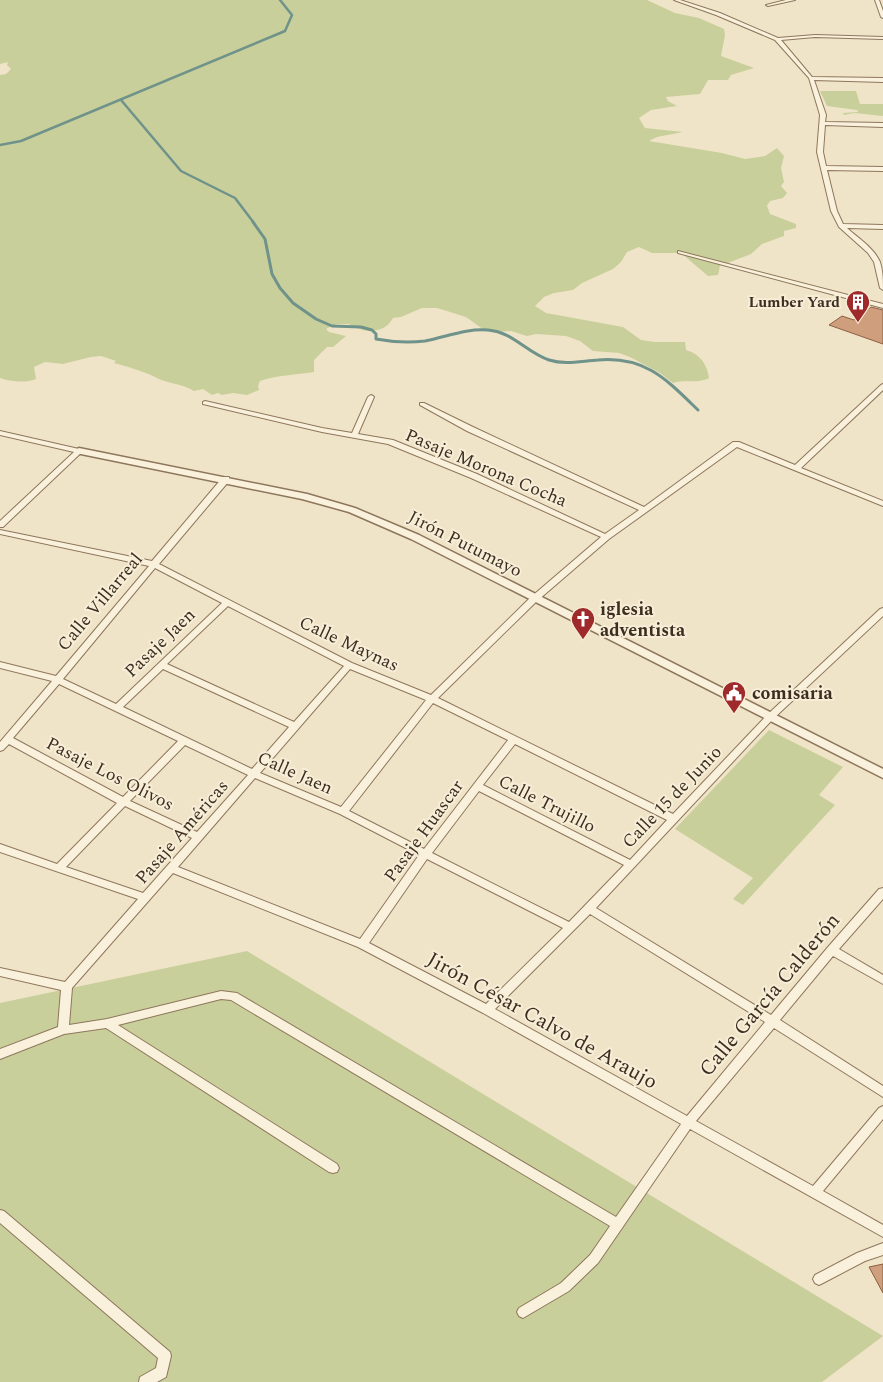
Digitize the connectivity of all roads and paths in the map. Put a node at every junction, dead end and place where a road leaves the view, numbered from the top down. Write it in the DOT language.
graph roads {
  1 [pos="676,0"];
  2 [pos="792,0"];
  3 [pos="878,0"];
  4 [pos="768,5"];
  5 [pos="883,17"];
  6 [pos="883,38"];
  7 [pos="776,39"];
  8 [pos="811,78"];
  9 [pos="883,80"];
  10 [pos="822,123"];
  11 [pos="883,125"];
  12 [pos="825,168"];
  13 [pos="883,169"];
  14 [pos="841,226"];
  15 [pos="883,226"];
  16 [pos="680,252"];
  17 [pos="870,252"];
  18 [pos="883,255"];
  19 [pos="883,288"];
  20 [pos="883,306"];
  21 [pos="883,386"];
  22 [pos="371,397"];
  23 [pos="205,403"];
  24 [pos="422,404"];
  25 [pos="0,433"];
  26 [pos="354,436"];
  27 [pos="79,451"];
  28 [pos="796,468"];
  29 [pos="226,479"];
  30 [pos="883,504"];
  31 [pos="645,510"];
  32 [pos="0,525"];
  33 [pos="0,532"];
  34 [pos="606,537"];
  35 [pos="153,564"];
  36 [pos="534,599"];
  37 [pos="227,602"];
  38 [pos="883,611"];
  39 [pos="872,622"];
  40 [pos="883,626"];
  41 [pos="0,665"];
  42 [pos="161,665"];
  43 [pos="350,665"];
  44 [pos="56,680"];
  45 [pos="432,699"];
  46 [pos="117,708"];
  47 [pos="770,717"];
  48 [pos="296,727"];
  49 [pos="7,739"];
  50 [pos="514,739"];
  51 [pos="184,740"];
  52 [pos="0,748"];
  53 [pos="254,774"];
  54 [pos="883,774"];
  55 [pos="476,786"];
  56 [pos="124,802"];
  57 [pos="343,812"];
  58 [pos="674,819"];
  59 [pos="199,837"];
  60 [pos="0,848"];
  61 [pos="425,854"];
  62 [pos="630,864"];
  63 [pos="59,868"];
  64 [pos="171,868"];
  65 [pos="883,892"];
  66 [pos="145,898"];
  67 [pos="589,909"];
  68 [pos="570,927"];
  69 [pos="362,944"];
  70 [pos="832,950"];
  71 [pos="0,972"];
  72 [pos="883,980"];
  73 [pos="66,987"];
  74 [pos="487,1010"];
  75 [pos="772,1021"];
  76 [pos="107,1023"];
  77 [pos="63,1030"];
  78 [pos="0,1054"];
  79 [pos="883,1092"];
  80 [pos="883,1111"];
  81 [pos="688,1123"];
  82 [pos="333,1168"];
  83 [pos="815,1192"];
  84 [pos="0,1215"];
  85 [pos="618,1224"];
  86 [pos="883,1231"];
  87 [pos="883,1249"];
  88 [pos="819,1279"];
  89 [pos="523,1312"];
  90 [pos="144,1382"];
  1 -- 7 [label="street"];
  2 -- 4 [label="street"];
  3 -- 5 [label="street"];
  6 -- 7 [label="street"];
  7 -- 8 [label="street"];
  8 -- 9 [label="street"];
  8 -- 10 [label="street"];
  10 -- 11 [label="street"];
  10 -- 12 [label="street"];
  12 -- 13 [label="street"];
  12 -- 14 [label="street"];
  14 -- 15 [label="street"];
  14 -- 17 [label="street"];
  16 -- 20 [label="street"];
  17 -- 18 [label="street"];
  17 -- 19 [label="street"];
  21 -- 28 [label="street"];
  22 -- 26 [label="street"];
  23 -- 26 [label="street, Pasaje Morona Cocha"];
  24 -- 31 [label="street"];
  25 -- 27 [label="street, Jirón Putumayo"];
  26 -- 34 [label="street, Pasaje Morona Cocha"];
  27 -- 29 [label="street, Jirón Putumayo"];
  27 -- 32 [label="street"];
  28 -- 30 [label="street"];
  28 -- 31 [label="street"];
  29 -- 35 [label="street, Calle Villarreal"];
  29 -- 36 [label="street, Jirón Putumayo"];
  31 -- 34 [label="street"];
  33 -- 35 [label="street, Calle Maynas"];
  34 -- 36 [label="street"];
  35 -- 37 [label="street, Calle Maynas"];
  35 -- 44 [label="street, Calle Villarreal"];
  36 -- 45 [label="street"];
  36 -- 47 [label="street, Jirón Putumayo"];
  37 -- 42 [label="street, Pasaje Jaen"];
  37 -- 43 [label="street, Calle Maynas"];
  38 -- 39 [label="street, Calle 15 de Junio"];
  39 -- 40 [label="street"];
  39 -- 47 [label="street, Calle 15 de Junio"];
  41 -- 44 [label="street, Calle Jaen"];
  42 -- 46 [label="street, Pasaje Jaen"];
  42 -- 48 [label="street"];
  43 -- 45 [label="street, Calle Maynas"];
  43 -- 48 [label="street, Pasaje Américas"];
  44 -- 46 [label="street, Calle Jaen"];
  44 -- 49 [label="street, Calle Villarreal"];
  45 -- 50 [label="street, Calle Maynas"];
  45 -- 57 [label="street"];
  46 -- 51 [label="street, Calle Jaen"];
  47 -- 54 [label="street, Jirón Putumayo"];
  47 -- 58 [label="street, Calle 15 de Junio"];
  48 -- 53 [label="street, Pasaje Américas"];
  49 -- 52 [label="street, Calle Villarreal"];
  49 -- 56 [label="street, Pasaje Los Olivos"];
  50 -- 55 [label="street, Pasaje Huascar"];
  50 -- 58 [label="street, Calle Maynas"];
  51 -- 53 [label="street, Calle Jaen"];
  51 -- 56 [label="street"];
  53 -- 57 [label="street, Calle Jaen"];
  53 -- 59 [label="street, Pasaje Américas"];
  55 -- 61 [label="street, Pasaje Huascar"];
  55 -- 62 [label="street, Calle Trujillo"];
  56 -- 59 [label="street, Pasaje Los Olivos"];
  56 -- 63 [label="street"];
  57 -- 61 [label="street, Calle Jaen"];
  58 -- 62 [label="street, Calle 15 de Junio"];
  59 -- 64 [label="street, Pasaje Américas"];
  60 -- 63 [label="street"];
  61 -- 68 [label="street, Calle Jaen"];
  61 -- 69 [label="street, Pasaje Huascar"];
  62 -- 67 [label="street, Calle 15 de Junio"];
  63 -- 66 [label="street"];
  64 -- 66 [label="street, Pasaje Américas"];
  64 -- 69 [label="street, Jirón César Calvo de Araujo"];
  65 -- 70 [label="street, Calle García Calderón"];
  66 -- 73 [label="street, Pasaje Américas"];
  67 -- 68 [label="street, Calle 15 de Junio"];
  67 -- 75 [label="street"];
  68 -- 74 [label="street, Calle 15 de Junio"];
  69 -- 74 [label="street, Jirón César Calvo de Araujo"];
  70 -- 72 [label="street"];
  70 -- 75 [label="street, Calle García Calderón"];
  71 -- 73 [label="street"];
  73 -- 77 [label="street"];
  74 -- 81 [label="street, Jirón César Calvo de Araujo"];
  75 -- 79 [label="street"];
  75 -- 81 [label="street, Calle García Calderón"];
  76 -- 77 [label="street"];
  76 -- 82 [label="street"];
  76 -- 85 [label="street"];
  77 -- 78 [label="street"];
  80 -- 83 [label="street"];
  81 -- 83 [label="street, Jirón César Calvo de Araujo"];
  81 -- 85 [label="street"];
  83 -- 86 [label="street, Jirón César Calvo de Araujo"];
  84 -- 90 [label="street"];
  85 -- 89 [label="street"];
  87 -- 88 [label="street"];
}
